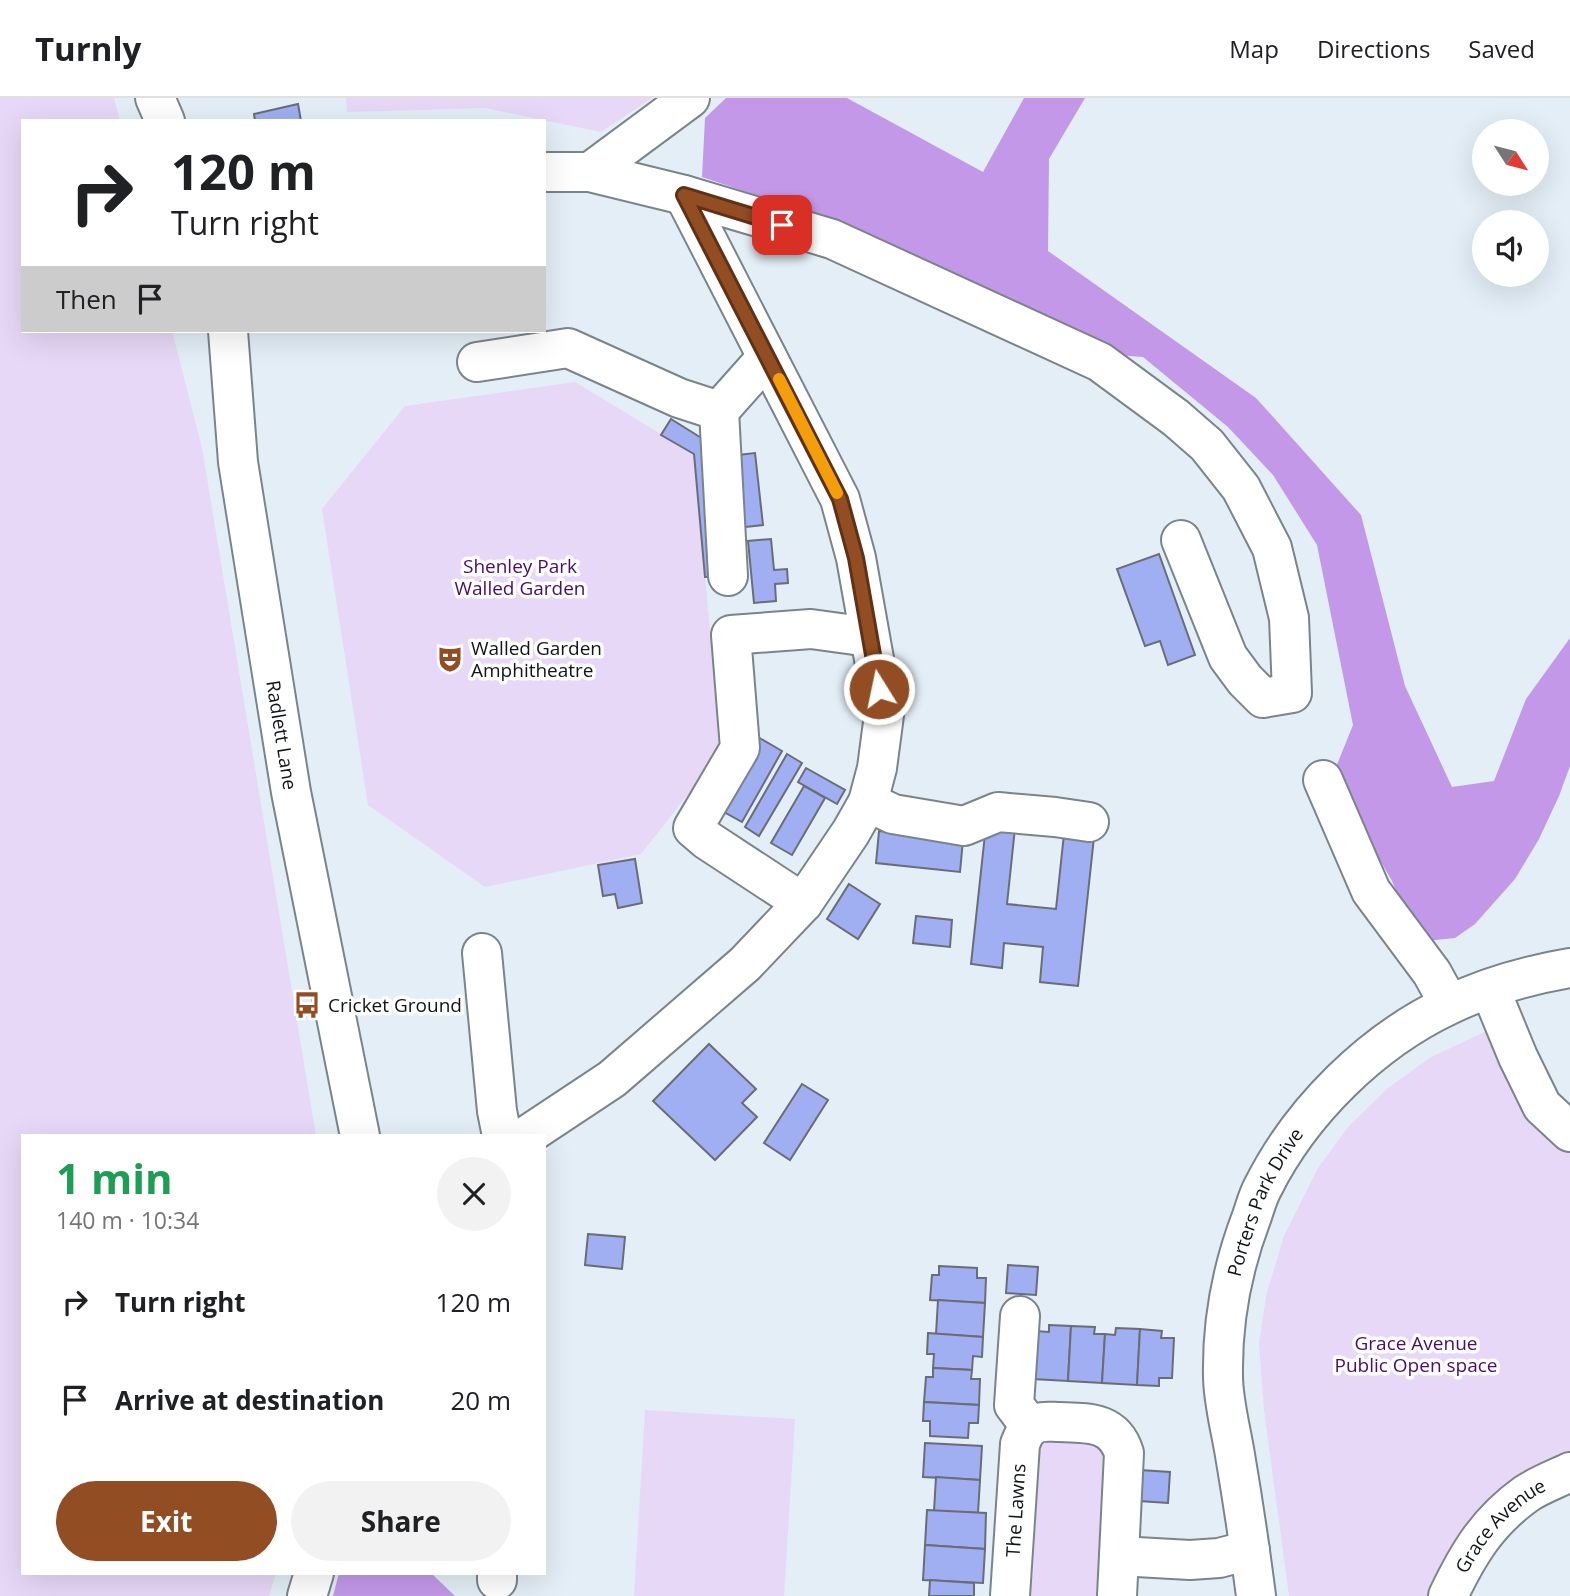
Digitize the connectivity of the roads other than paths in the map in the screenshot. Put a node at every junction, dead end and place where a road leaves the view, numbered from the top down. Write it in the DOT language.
graph roads {
  1 [pos="155,98"];
  2 [pos="690,98"];
  3 [pos="164,119"];
  4 [pos="546,172"];
  5 [pos="590,172"];
  6 [pos="684,195"];
  7 [pos="228,333"];
  8 [pos="767,357"];
  9 [pos="477,362"];
  10 [pos="719,411"];
  11 [pos="1181,540"];
  12 [pos="728,576"];
  13 [pos="869,637"];
  14 [pos="1323,780"];
  15 [pos="868,802"];
  16 [pos="1089,822"];
  17 [pos="803,903"];
  18 [pos="482,953"];
  19 [pos="1570,968"];
  20 [pos="1490,989"];
  21 [pos="1449,1004"];
  22 [pos="1570,1132"];
  23 [pos="360,1134"];
  24 [pos="502,1134"];
  25 [pos="529,1134"];
  26 [pos="1020,1316"];
  27 [pos="1030,1426"];
  28 [pos="1570,1472"];
  29 [pos="1250,1550"];
  30 [pos="1119,1556"];
  31 [pos="313,1575"];
  32 [pos="307,1596"];
  33 [pos="1010,1596"];
  34 [pos="1117,1596"];
  35 [pos="1256,1596"];
  36 [pos="1448,1596"];
  1 -- 3 [label="street"];
  2 -- 5 [label="street"];
  4 -- 5 [label="street"];
  5 -- 6 [label="street"];
  6 -- 8 [label="street"];
  6 -- 11 [label="street"];
  7 -- 23 [label="street, Radlett Lane"];
  8 -- 10 [label="street"];
  8 -- 13 [label="street"];
  9 -- 10 [label="street"];
  10 -- 12 [label="street"];
  13 -- 15 [label="street"];
  13 -- 17 [label="street"];
  14 -- 21 [label="street"];
  15 -- 16 [label="street"];
  15 -- 17 [label="street"];
  17 -- 25 [label="street"];
  18 -- 24 [label="street"];
  19 -- 20 [label="street, Porters Park Drive"];
  20 -- 21 [label="street, Porters Park Drive"];
  20 -- 22 [label="street"];
  21 -- 29 [label="street, Porters Park Drive"];
  26 -- 27 [label="street"];
  27 -- 30 [label="street"];
  27 -- 33 [label="street, The Lawns"];
  28 -- 36 [label="street, Grace Avenue"];
  29 -- 30 [label="street"];
  29 -- 35 [label="street, Porters Park Drive"];
  30 -- 34 [label="street"];
  31 -- 32 [label="street"];
}
